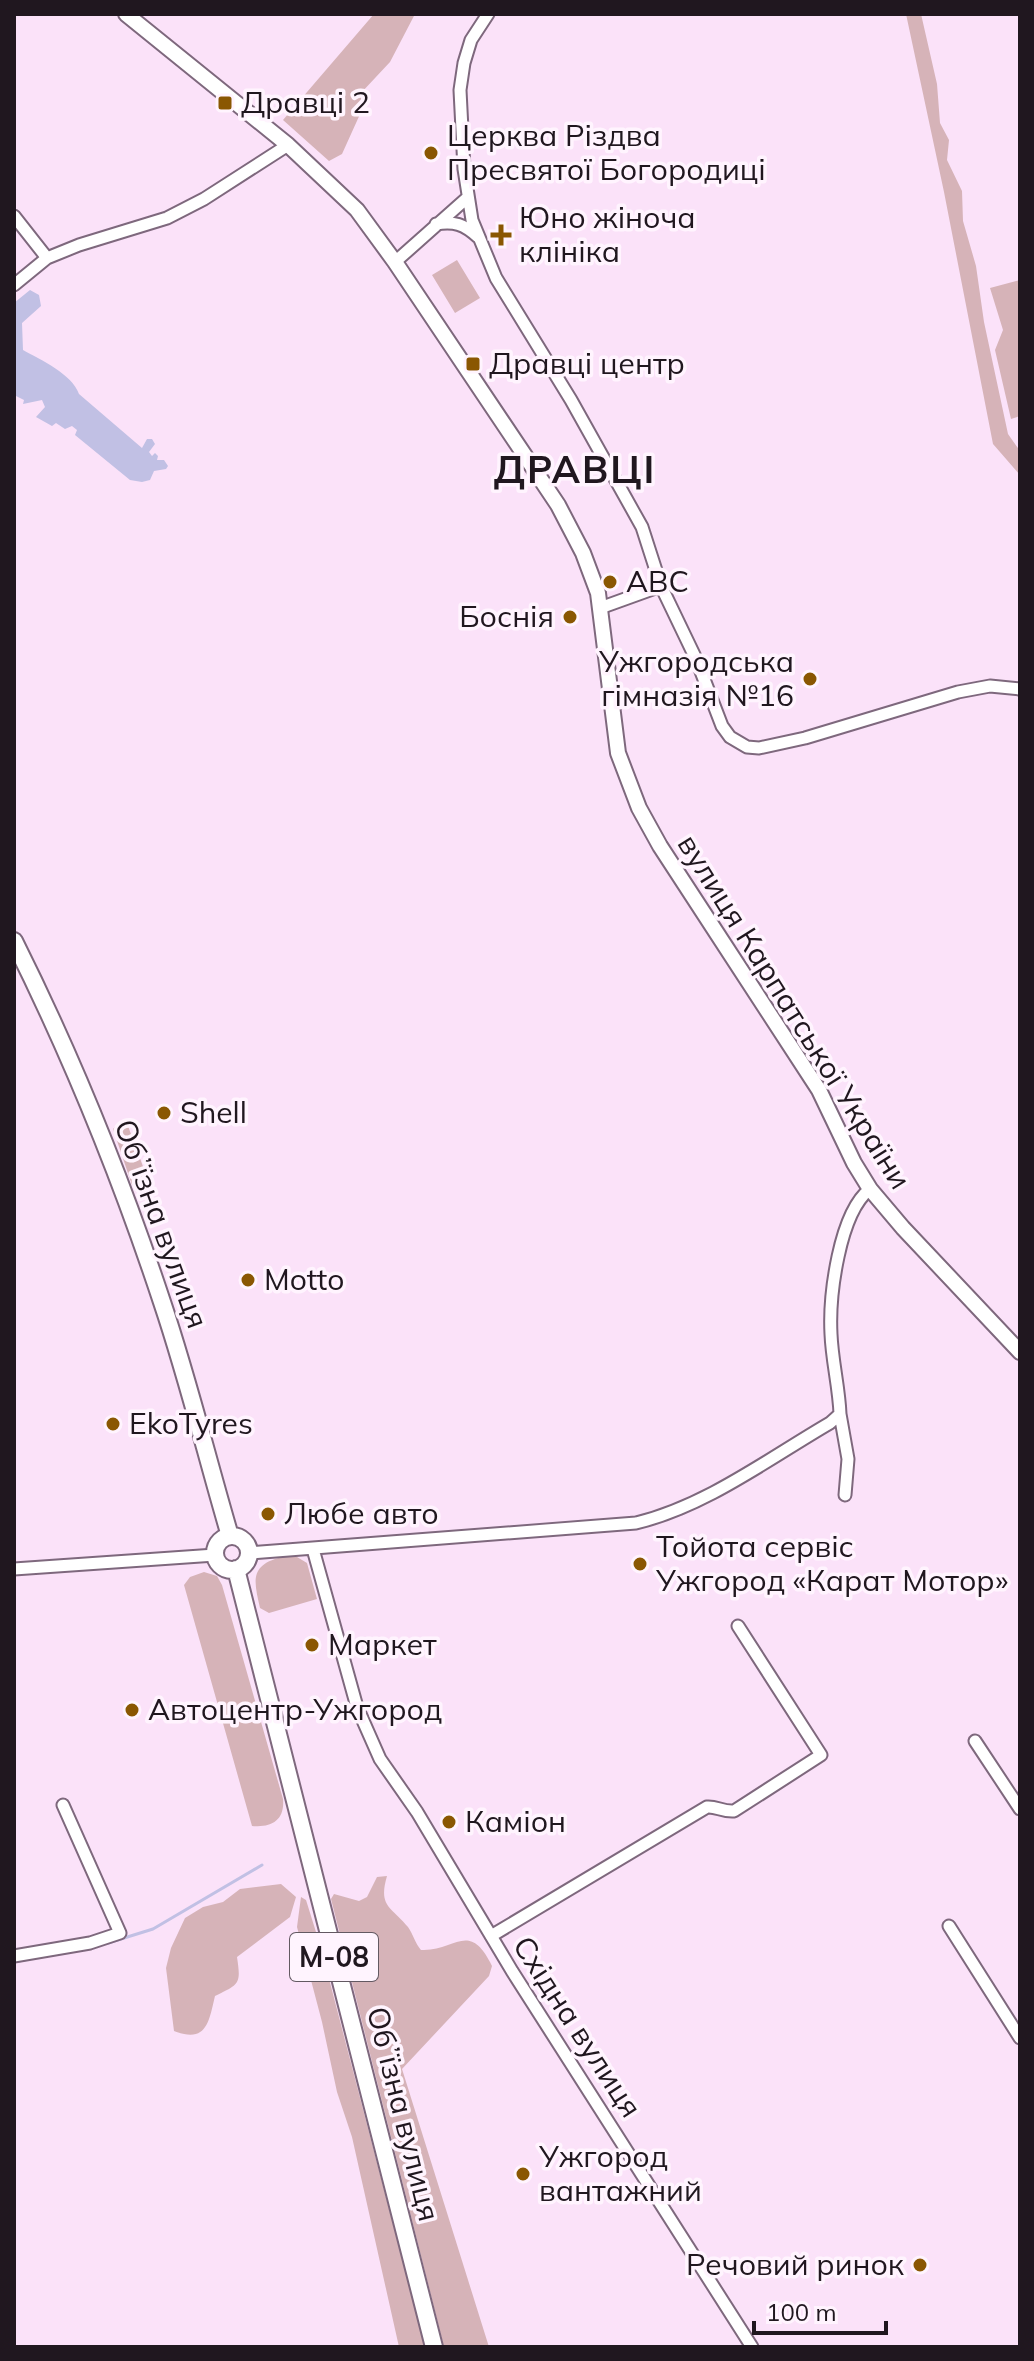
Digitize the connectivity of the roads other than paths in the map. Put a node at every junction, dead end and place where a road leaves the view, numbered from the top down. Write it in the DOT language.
graph roads {
  1 [pos="126,14"];
  2 [pos="488,14"];
  3 [pos="288,145"];
  4 [pos="467,198"];
  5 [pos="14,216"];
  6 [pos="435,224"];
  7 [pos="479,238"];
  8 [pos="47,258"];
  9 [pos="395,262"];
  10 [pos="14,285"];
  11 [pos="661,586"];
  12 [pos="600,608"];
  13 [pos="1020,689"];
  14 [pos="14,941"];
  15 [pos="874,1194"];
  16 [pos="1020,1352"];
  17 [pos="840,1414"];
  18 [pos="845,1495"];
  19 [pos="230,1536"];
  20 [pos="313,1549"];
  21 [pos="249,1553"];
  22 [pos="215,1555"];
  23 [pos="14,1569"];
  24 [pos="236,1569"];
  25 [pos="738,1626"];
  26 [pos="975,1741"];
  27 [pos="63,1805"];
  28 [pos="1020,1809"];
  29 [pos="949,1926"];
  30 [pos="491,1936"];
  31 [pos="14,1956"];
  32 [pos="1020,2038"];
  33 [pos="434,2347"];
  34 [pos="752,2347"];
  1 -- 3 [label="main road, вулиця Карпатської України"];
  2 -- 4 [label="street"];
  3 -- 8 [label="street"];
  3 -- 9 [label="main road, вулиця Карпатської України"];
  4 -- 6 [label="street"];
  4 -- 7 [label="street"];
  5 -- 8 [label="street"];
  6 -- 7 [label="street"];
  6 -- 9 [label="street"];
  7 -- 11 [label="street"];
  8 -- 10 [label="street"];
  9 -- 12 [label="main road, вулиця Карпатської України"];
  11 -- 12 [label="street"];
  11 -- 13 [label="street"];
  12 -- 15 [label="main road, вулиця Карпатської України"];
  14 -- 19 [label="highway, Обʼїзна вулиця"];
  15 -- 16 [label="main road, вулиця Карпатської України"];
  15 -- 17 [label="street"];
  17 -- 18 [label="street"];
  17 -- 20 [label="street"];
  19 -- 21 [label="highway"];
  19 -- 22 [label="highway"];
  20 -- 21 [label="street"];
  20 -- 30 [label="street, Східна вулиця"];
  21 -- 24 [label="highway"];
  22 -- 23 [label="street"];
  22 -- 24 [label="highway"];
  24 -- 33 [label="highway, Обʼїзна вулиця / М-08"];
  25 -- 30 [label="street, Східна вулиця"];
  26 -- 28 [label="street"];
  27 -- 31 [label="street"];
  29 -- 32 [label="street"];
  30 -- 34 [label="street, Східна вулиця"];
}
